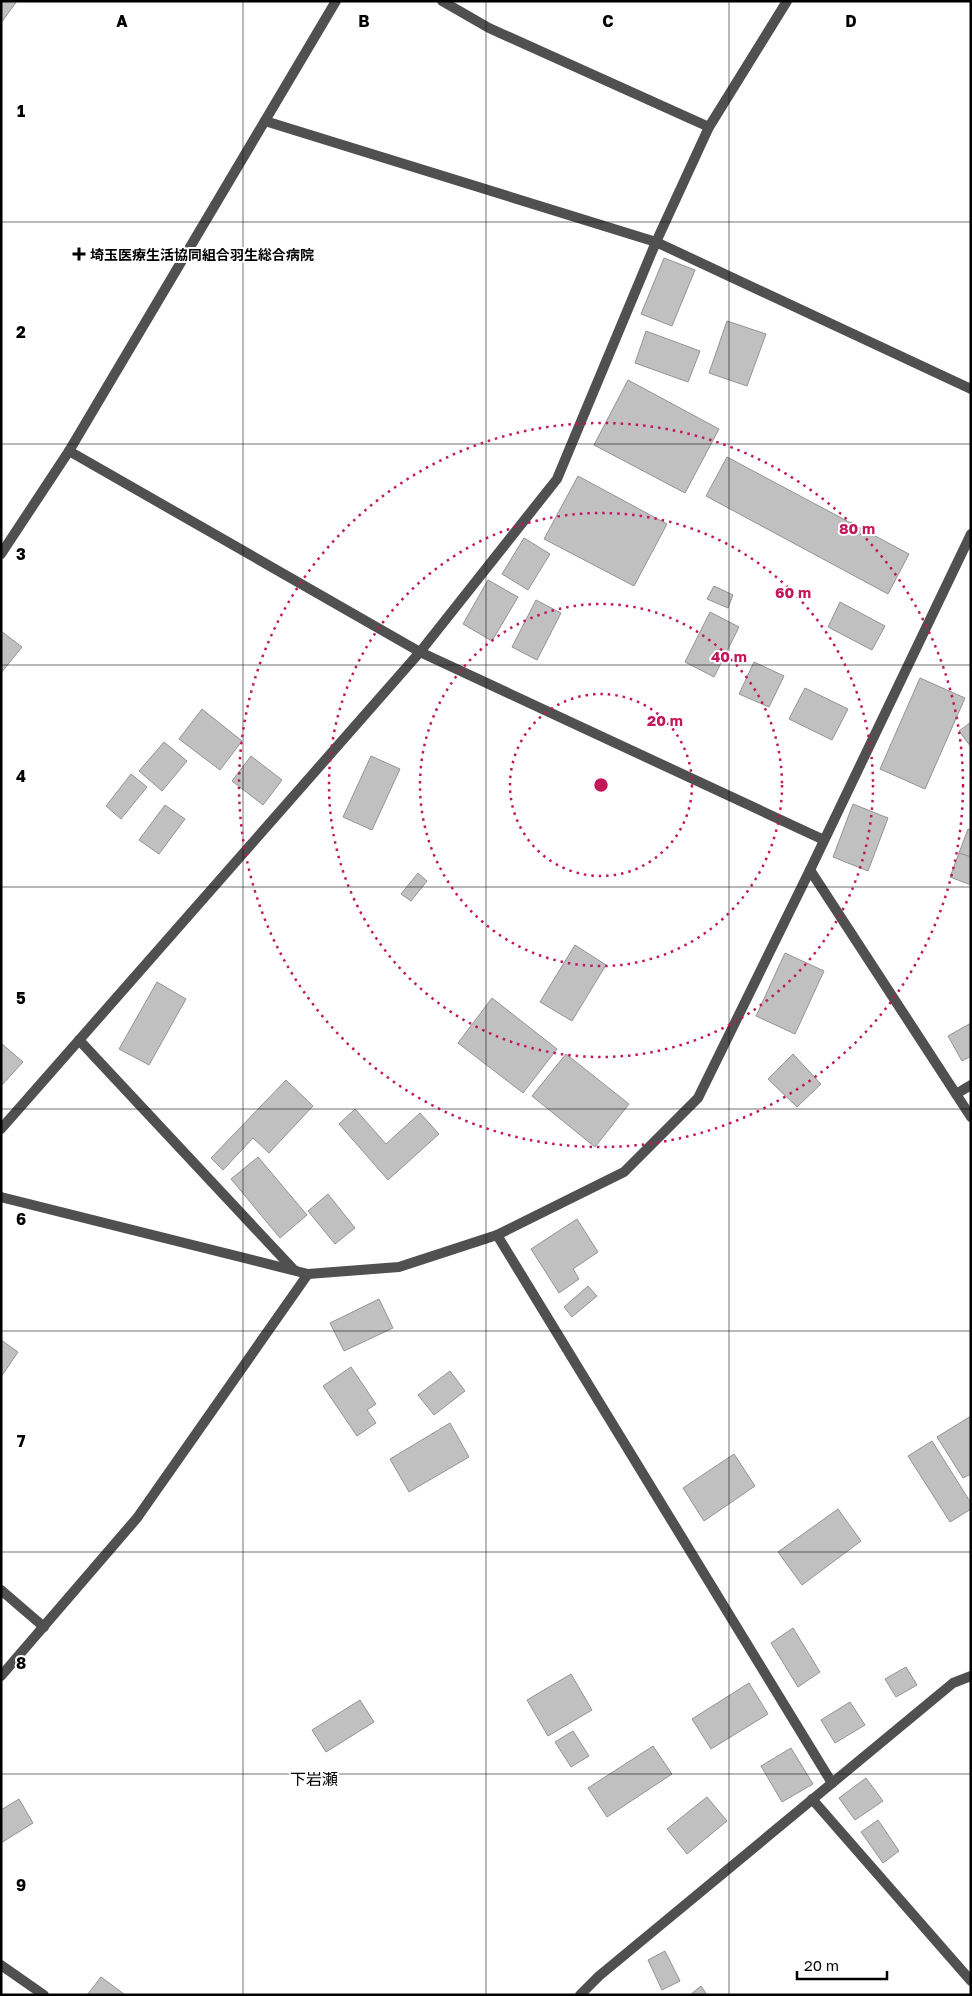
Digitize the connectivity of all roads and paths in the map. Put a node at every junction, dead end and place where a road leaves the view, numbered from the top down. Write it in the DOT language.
graph roads {
  1 [pos="336,1"];
  2 [pos="442,1"];
  3 [pos="787,1"];
  4 [pos="265,121"];
  5 [pos="709,127"];
  6 [pos="656,242"];
  7 [pos="971,388"];
  8 [pos="69,451"];
  9 [pos="971,534"];
  10 [pos="1,554"];
  11 [pos="420,652"];
  12 [pos="824,840"];
  13 [pos="810,870"];
  14 [pos="78,1040"];
  15 [pos="971,1084"];
  16 [pos="956,1094"];
  17 [pos="971,1117"];
  18 [pos="1,1129"];
  19 [pos="1,1197"];
  20 [pos="497,1236"];
  21 [pos="295,1271"];
  22 [pos="308,1274"];
  23 [pos="1,1590"];
  24 [pos="44,1627"];
  25 [pos="1,1676"];
  26 [pos="971,1676"];
  27 [pos="832,1783"];
  28 [pos="812,1799"];
  29 [pos="1,1965"];
  30 [pos="971,1981"];
  31 [pos="44,1995"];
  32 [pos="580,1995"];
  1 -- 4 [label="street"];
  2 -- 5 [label="street"];
  3 -- 5 [label="street"];
  4 -- 6 [label="street"];
  4 -- 8 [label="street"];
  5 -- 6 [label="street"];
  6 -- 7 [label="street"];
  6 -- 11 [label="street"];
  8 -- 10 [label="street"];
  8 -- 11 [label="street"];
  9 -- 12 [label="street"];
  11 -- 12 [label="street"];
  11 -- 14 [label="street"];
  12 -- 13 [label="street"];
  13 -- 16 [label="street"];
  13 -- 20 [label="street"];
  14 -- 18 [label="street"];
  14 -- 21 [label="street"];
  15 -- 16 [label="street"];
  16 -- 17 [label="street"];
  19 -- 21 [label="street"];
  20 -- 22 [label="street"];
  20 -- 27 [label="street"];
  21 -- 22 [label="street"];
  22 -- 24 [label="street"];
  23 -- 24 [label="street"];
  24 -- 25 [label="street"];
  26 -- 27 [label="street"];
  27 -- 28 [label="street"];
  28 -- 30 [label="street"];
  28 -- 32 [label="street"];
  29 -- 31 [label="street"];
}
